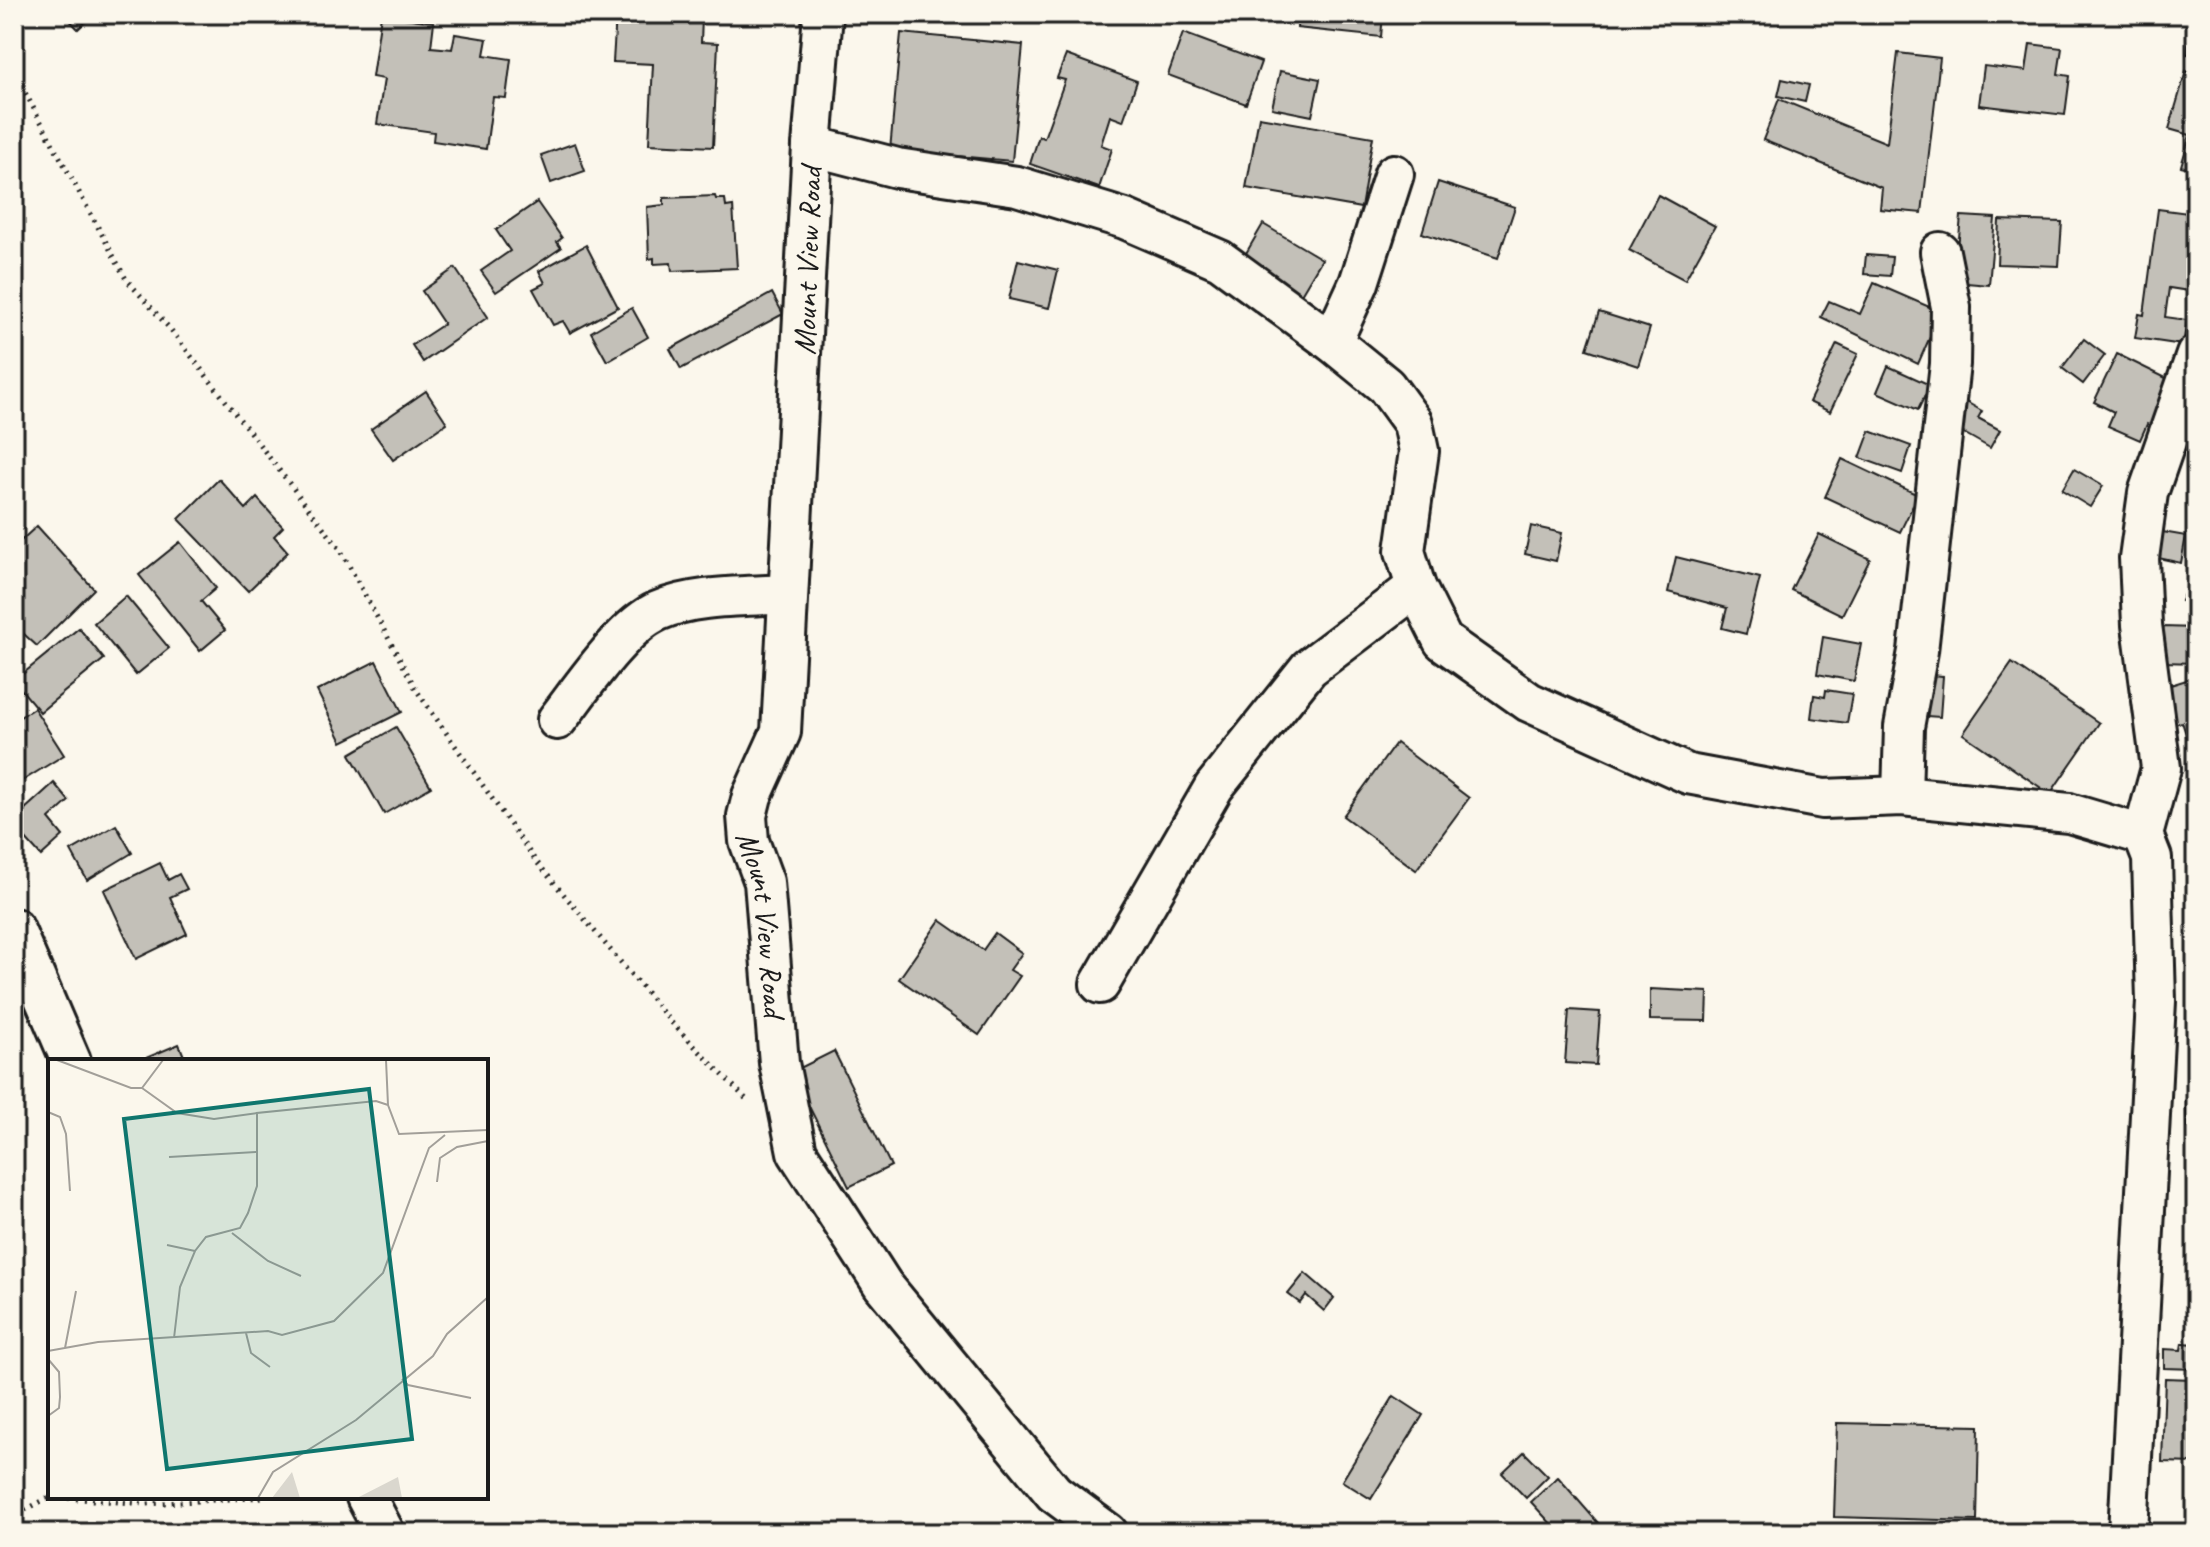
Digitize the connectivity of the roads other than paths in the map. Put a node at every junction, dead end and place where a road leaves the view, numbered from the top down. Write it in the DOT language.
graph roads {
  1 [pos="823,14"];
  2 [pos="812,146"];
  3 [pos="1394,174"];
  4 [pos="1940,252"];
  5 [pos="1332,342"];
  6 [pos="2196,355"];
  7 [pos="1416,587"];
  8 [pos="787,594"];
  9 [pos="557,720"];
  10 [pos="1902,796"];
  11 [pos="2143,835"];
  12 [pos="14,928"];
  13 [pos="1100,984"];
  14 [pos="70,1059"];
  15 [pos="1108,1533"];
  16 [pos="2128,1533"];
  1 -- 2 [label="street, Mount View Road"];
  2 -- 5 [label="street"];
  2 -- 8 [label="street, Mount View Road"];
  3 -- 5 [label="street"];
  4 -- 10 [label="street"];
  5 -- 7 [label="street"];
  6 -- 11 [label="street"];
  7 -- 10 [label="street"];
  7 -- 13 [label="street"];
  8 -- 9 [label="street"];
  8 -- 15 [label="street, Mount View Road"];
  10 -- 11 [label="street"];
  11 -- 16 [label="street"];
  12 -- 14 [label="street"];
}
